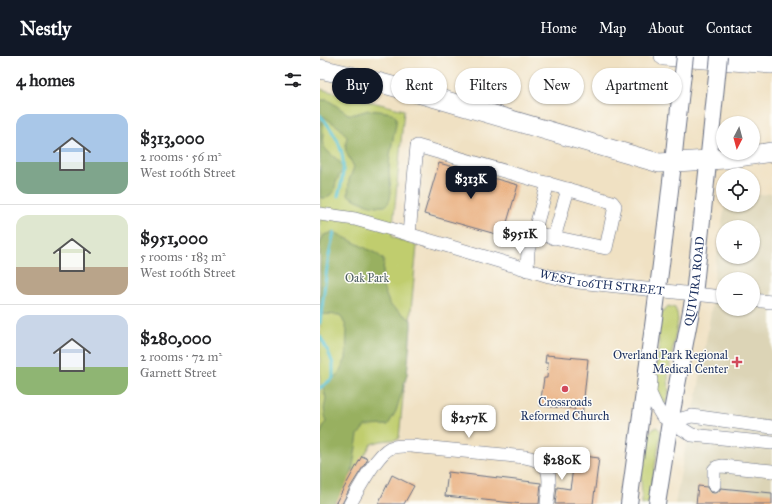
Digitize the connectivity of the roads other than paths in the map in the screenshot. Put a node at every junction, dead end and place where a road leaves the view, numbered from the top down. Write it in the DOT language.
graph roads {
  1 [pos="664,56"];
  2 [pos="685,56"];
  3 [pos="719,56"];
  4 [pos="772,64"];
  5 [pos="320,69"];
  6 [pos="772,152"];
  7 [pos="709,160"];
  8 [pos="673,162"];
  9 [pos="548,183"];
  10 [pos="568,189"];
  11 [pos="320,214"];
  12 [pos="534,233"];
  13 [pos="409,234"];
  14 [pos="554,238"];
  15 [pos="527,270"];
  16 [pos="659,291"];
  17 [pos="694,295"];
  18 [pos="716,297"];
  19 [pos="760,301"];
  20 [pos="772,302"];
  21 [pos="652,333"];
  22 [pos="670,422"];
  23 [pos="772,427"];
  24 [pos="772,443"];
  25 [pos="772,470"];
  26 [pos="714,485"];
  27 [pos="350,504"];
  28 [pos="546,504"];
  29 [pos="629,504"];
  30 [pos="657,504"];
  1 -- 4 [label="highway"];
  2 -- 8 [label="main road, bridge"];
  3 -- 7 [label="main road, QUIVIRA ROAD, bridge"];
  5 -- 8 [label="highway"];
  6 -- 7 [label="highway"];
  7 -- 8 [label="highway"];
  7 -- 17 [label="main road, QUIVIRA ROAD"];
  8 -- 16 [label="main road"];
  9 -- 10 [label="street"];
  9 -- 12 [label="street"];
  9 -- 13 [label="street"];
  10 -- 14 [label="street"];
  10 -- 14 [label="street"];
  11 -- 13 [label="street, WEST 106TH STREET"];
  12 -- 14 [label="street"];
  12 -- 15 [label="street"];
  13 -- 15 [label="street, WEST 106TH STREET"];
  15 -- 16 [label="street, WEST 106TH STREET"];
  16 -- 17 [label="street, WEST 106TH STREET"];
  16 -- 21 [label="main road"];
  17 -- 18 [label="street, WEST 106TH STREET"];
  17 -- 22 [label="main road, QUIVIRA ROAD"];
  19 -- 20 [label="street"];
  21 -- 22 [label="street"];
  21 -- 29 [label="main road"];
  22 -- 23 [label="street"];
  22 -- 24 [label="street"];
  22 -- 30 [label="main road, QUIVIRA ROAD"];
  25 -- 26 [label="street"];
  27 -- 28 [label="street"];
}
